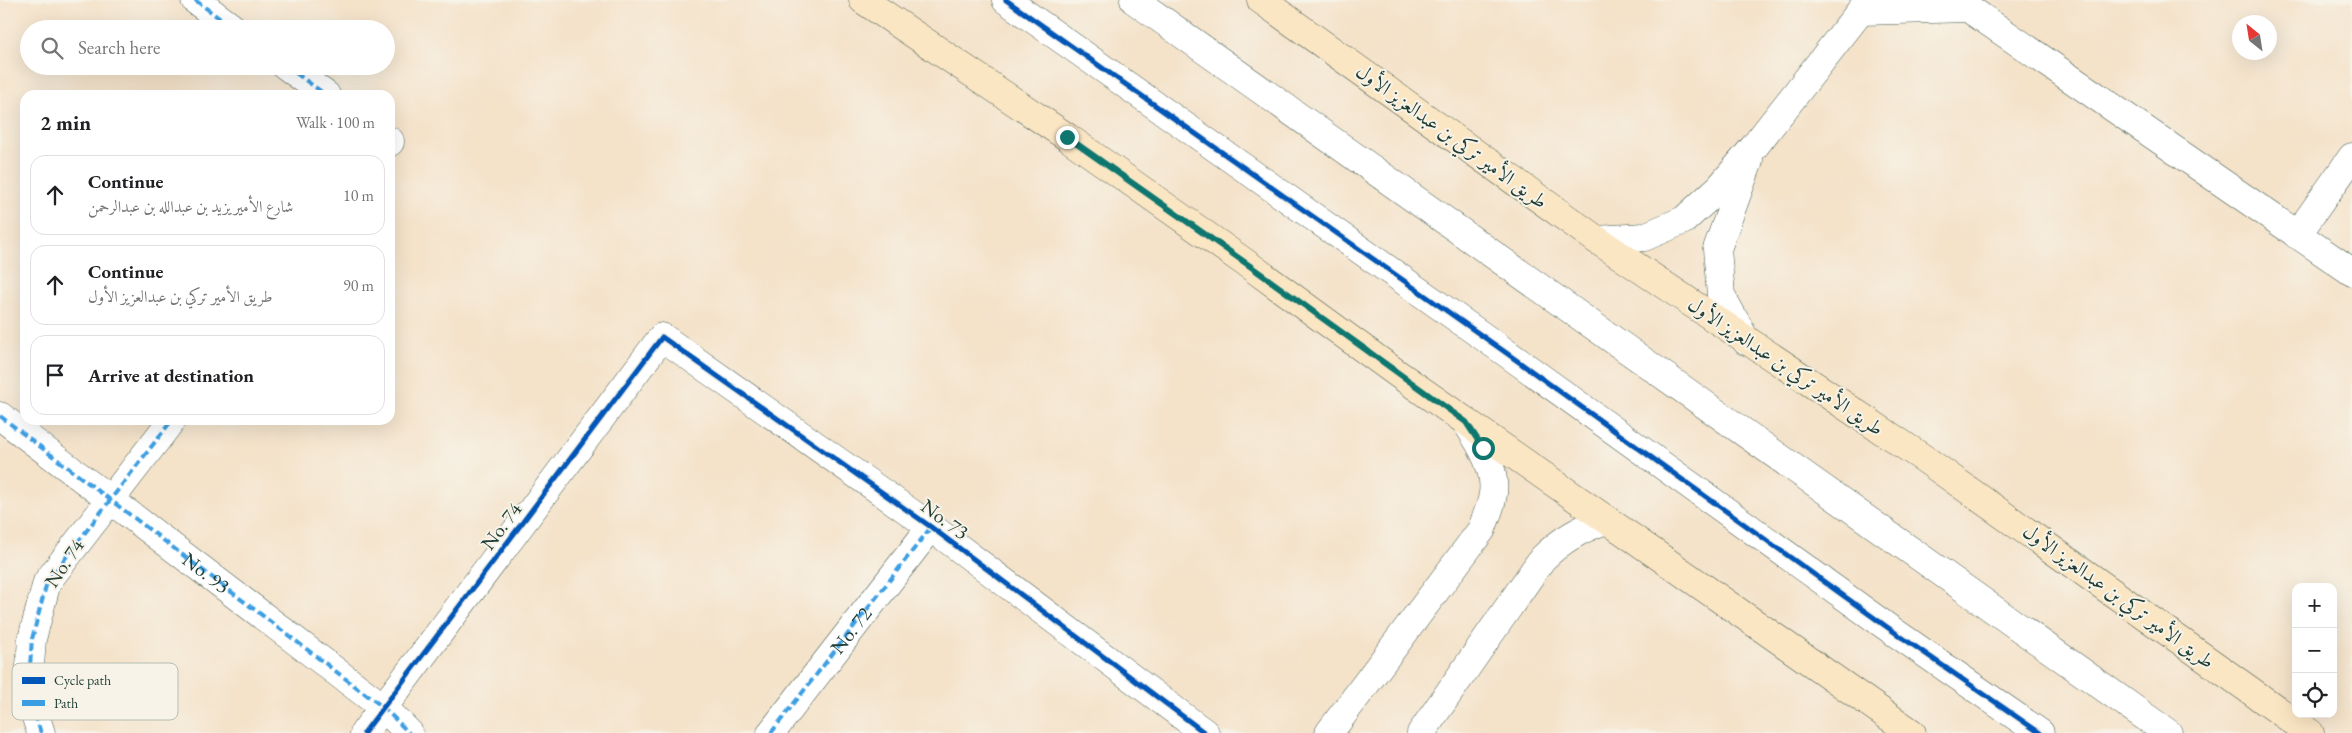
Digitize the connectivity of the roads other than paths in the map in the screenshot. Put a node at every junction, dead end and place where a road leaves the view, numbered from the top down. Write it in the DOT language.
graph roads {
  1 [pos="195,0"];
  2 [pos="863,0"];
  3 [pos="1006,0"];
  4 [pos="1134,0"];
  5 [pos="1261,0"];
  6 [pos="1967,4"];
  7 [pos="1865,6"];
  8 [pos="222,20"];
  9 [pos="298,75"];
  10 [pos="319,90"];
  11 [pos="1754,148"];
  12 [pos="2352,157"];
  13 [pos="2297,235"];
  14 [pos="1597,240"];
  15 [pos="2352,272"];
  16 [pos="662,337"];
  17 [pos="1746,341"];
  18 [pos="0,416"];
  19 [pos="1466,422"];
  20 [pos="168,425"];
  21 [pos="110,500"];
  22 [pos="1606,520"];
  23 [pos="931,527"];
  24 [pos="30,663"];
  25 [pos="384,708"];
  26 [pos="36,720"];
  27 [pos="40,733"];
  28 [pos="364,733"];
  29 [pos="409,733"];
  30 [pos="771,733"];
  31 [pos="1205,733"];
  32 [pos="1329,733"];
  33 [pos="1421,733"];
  34 [pos="1912,733"];
  35 [pos="2040,733"];
  36 [pos="2168,733"];
  37 [pos="2310,733"];
  1 -- 8 [label="street"];
  2 -- 19 [label="main road"];
  3 -- 35 [label="street"];
  4 -- 36 [label="street"];
  5 -- 14 [label="main road, طريق الأمير تركي بن عبدالعزيز الأول"];
  6 -- 7 [label="street"];
  6 -- 13 [label="street"];
  7 -- 11 [label="street"];
  9 -- 10 [label="street"];
  11 -- 14 [label="street"];
  11 -- 17 [label="street"];
  12 -- 13 [label="street"];
  13 -- 15 [label="street"];
  14 -- 17 [label="main road, طريق الأمير تركي بن عبدالعزيز الأول"];
  16 -- 23 [label="street, No. 73"];
  16 -- 25 [label="street, No. 74"];
  17 -- 37 [label="main road, طريق الأمير تركي بن عبدالعزيز الأول"];
  18 -- 21 [label="street, No. 93"];
  19 -- 22 [label="main road"];
  19 -- 32 [label="street"];
  20 -- 21 [label="street, No. 74"];
  21 -- 24 [label="street, No. 74"];
  21 -- 25 [label="street, No. 93"];
  22 -- 33 [label="street"];
  22 -- 34 [label="main road"];
  23 -- 30 [label="street, No. 72"];
  23 -- 31 [label="street, No. 73"];
  25 -- 28 [label="street, No. 74"];
  25 -- 29 [label="street, No. 93"];
  26 -- 27 [label="street, No. 74"];
}
